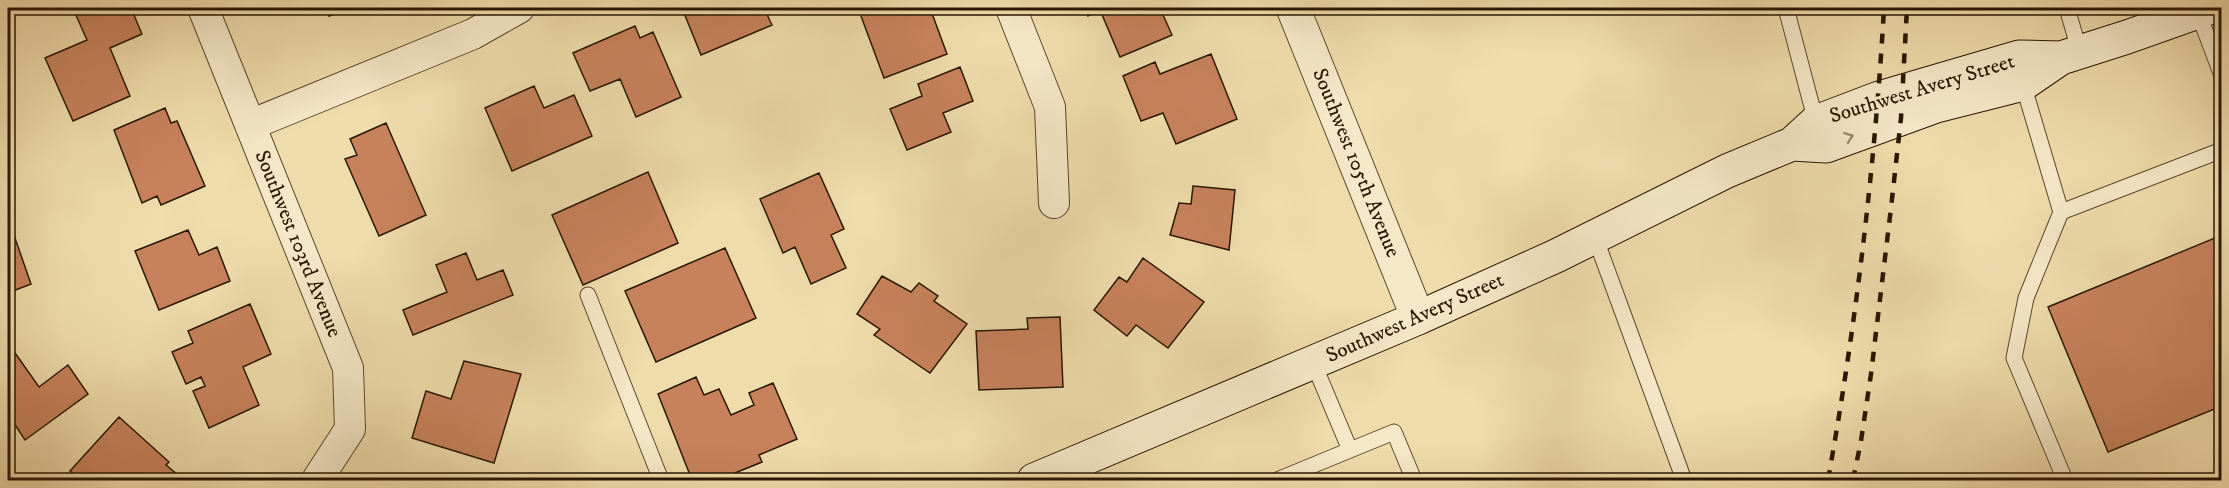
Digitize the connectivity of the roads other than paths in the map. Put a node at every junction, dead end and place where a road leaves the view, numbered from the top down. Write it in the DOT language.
graph roads {
  1 [pos="203,8"];
  2 [pos="519,8"];
  3 [pos="1011,8"];
  4 [pos="1293,8"];
  5 [pos="1786,8"];
  6 [pos="2067,8"];
  7 [pos="2203,10"];
  8 [pos="2070,55"];
  9 [pos="2222,76"];
  10 [pos="2023,84"];
  11 [pos="1816,122"];
  12 [pos="250,125"];
  13 [pos="1792,144"];
  14 [pos="2222,150"];
  15 [pos="1054,203"];
  16 [pos="2061,212"];
  17 [pos="1595,237"];
  18 [pos="588,296"];
  19 [pos="1418,318"];
  20 [pos="1313,362"];
  21 [pos="1350,450"];
  22 [pos="317,480"];
  23 [pos="661,480"];
  24 [pos="1034,480"];
  25 [pos="1277,480"];
  26 [pos="1414,480"];
  27 [pos="1684,480"];
  28 [pos="2065,480"];
  1 -- 12 [label="street, Southwest 103rd Avenue"];
  2 -- 12 [label="street"];
  3 -- 15 [label="street"];
  4 -- 19 [label="main road, Southwest 105th Avenue"];
  5 -- 11 [label="lane"];
  6 -- 8 [label="lane"];
  7 -- 8 [label="main road, Southwest Avery Street"];
  7 -- 9 [label="lane"];
  8 -- 10 [label="main road, Southwest Avery Street"];
  8 -- 11 [label="main road, Southwest Avery Street"];
  13 -- 10 [label="main road, Southwest Avery Street, one-way"];
  10 -- 16 [label="lane"];
  11 -- 13 [label="main road, Southwest Avery Street"];
  12 -- 22 [label="street, Southwest 103rd Avenue"];
  13 -- 17 [label="main road, Southwest Avery Street"];
  14 -- 16 [label="lane"];
  16 -- 28 [label="lane"];
  17 -- 19 [label="main road, Southwest Avery Street"];
  17 -- 27 [label="lane"];
  18 -- 23 [label="lane"];
  19 -- 20 [label="main road, Southwest Avery Street"];
  20 -- 21 [label="lane"];
  20 -- 24 [label="main road, Southwest Avery Street"];
  21 -- 25 [label="lane"];
  21 -- 26 [label="lane"];
}
